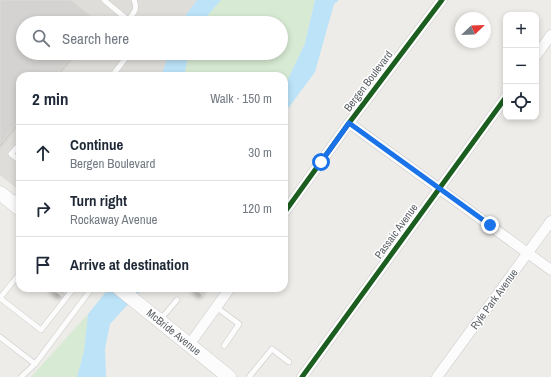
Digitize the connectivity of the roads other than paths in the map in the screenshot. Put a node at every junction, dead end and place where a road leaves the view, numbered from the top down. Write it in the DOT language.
graph roads {
  1 [pos="104,0"];
  2 [pos="134,0"];
  3 [pos="442,0"];
  4 [pos="122,16"];
  5 [pos="132,16"];
  6 [pos="551,35"];
  7 [pos="539,52"];
  8 [pos="124,60"];
  9 [pos="115,72"];
  10 [pos="503,101"];
  11 [pos="349,123"];
  12 [pos="16,148"];
  13 [pos="16,158"];
  14 [pos="439,189"];
  15 [pos="0,193"];
  16 [pos="16,201"];
  17 [pos="288,207"];
  18 [pos="551,221"];
  19 [pos="528,253"];
  20 [pos="551,270"];
  21 [pos="16,277"];
  22 [pos="71,292"];
  23 [pos="89,292"];
  24 [pos="124,292"];
  25 [pos="227,292"];
  26 [pos="177,300"];
  27 [pos="216,307"];
  28 [pos="159,320"];
  29 [pos="0,336"];
  30 [pos="189,344"];
  31 [pos="224,346"];
  32 [pos="289,362"];
  33 [pos="35,364"];
  34 [pos="21,377"];
  35 [pos="229,377"];
  36 [pos="250,377"];
  37 [pos="302,377"];
  38 [pos="437,377"];
  1 -- 4 [label="lane"];
  2 -- 5 [label="lane"];
  3 -- 11 [label="street, Bergen Boulevard"];
  6 -- 7 [label="street"];
  8 -- 9 [label="lane"];
  10 -- 14 [label="street, Passaic Avenue"];
  11 -- 14 [label="street"];
  11 -- 17 [label="street, Bergen Boulevard"];
  12 -- 13 [label="lane"];
  14 -- 19 [label="street"];
  14 -- 37 [label="street, Passaic Avenue"];
  15 -- 16 [label="main road"];
  18 -- 19 [label="street, Ryle Park Avenue"];
  19 -- 20 [label="street"];
  19 -- 38 [label="street, Ryle Park Avenue"];
  21 -- 22 [label="lane"];
  23 -- 33 [label="lane"];
  24 -- 28 [label="main road, McBride Avenue"];
  25 -- 27 [label="street"];
  26 -- 28 [label="lane"];
  27 -- 30 [label="street"];
  27 -- 31 [label="lane"];
  28 -- 30 [label="main road, McBride Avenue"];
  29 -- 33 [label="lane"];
  30 -- 35 [label="main road, McBride Avenue"];
  32 -- 36 [label="lane"];
  33 -- 34 [label="lane"];
}
